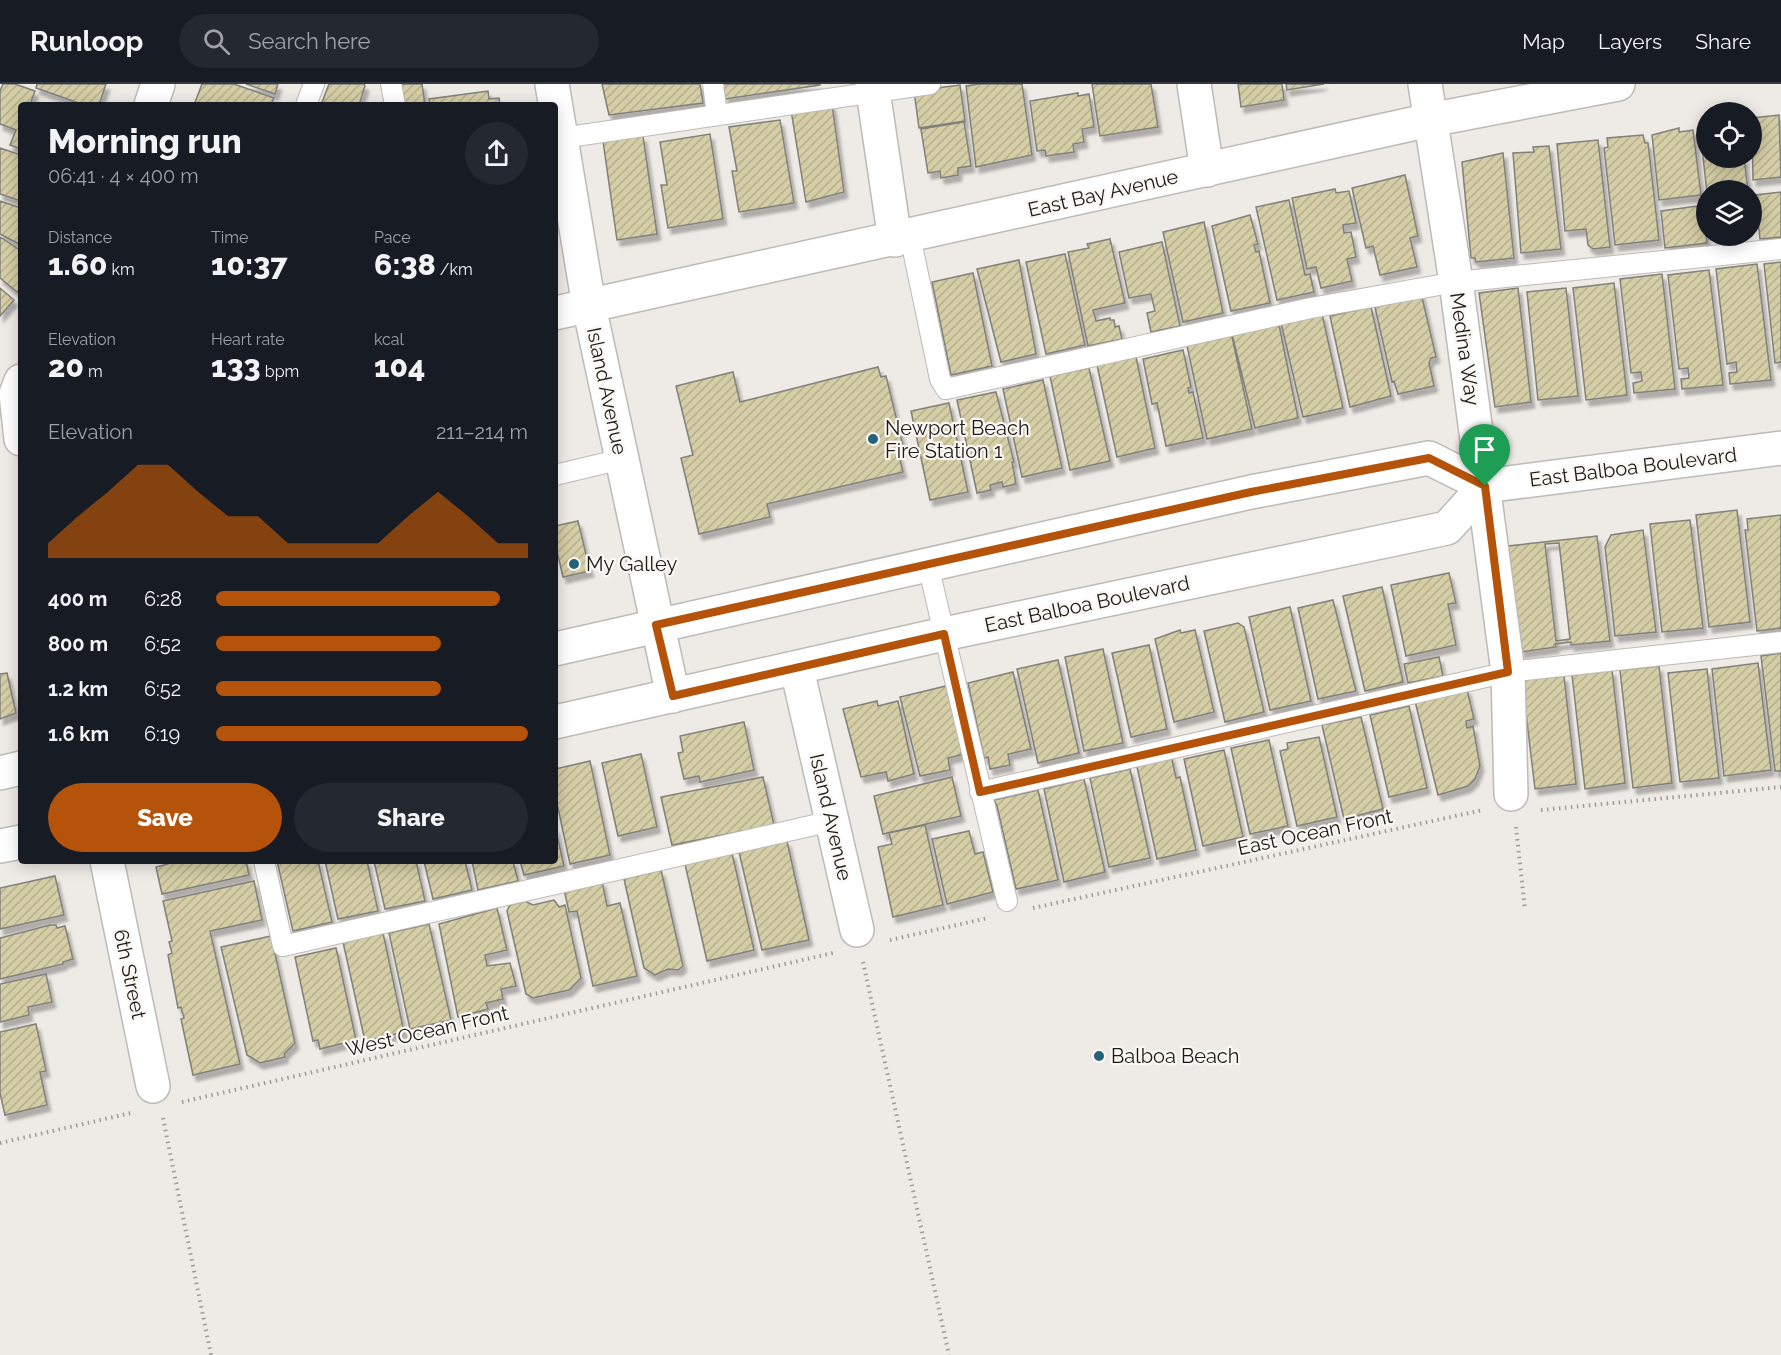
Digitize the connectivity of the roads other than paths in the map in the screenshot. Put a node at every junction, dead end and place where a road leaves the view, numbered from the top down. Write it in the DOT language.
graph roads {
  1 [pos="158,84"];
  2 [pos="314,84"];
  3 [pos="392,84"];
  4 [pos="552,84"];
  5 [pos="713,84"];
  6 [pos="930,84"];
  7 [pos="1194,84"];
  8 [pos="1425,84"];
  9 [pos="1611,84"];
  10 [pos="873,88"];
  11 [pos="152,102"];
  12 [pos="307,102"];
  13 [pos="394,102"];
  14 [pos="554,102"];
  15 [pos="717,115"];
  16 [pos="1430,120"];
  17 [pos="558,139"];
  18 [pos="558,144"];
  19 [pos="1207,170"];
  20 [pos="902,238"];
  21 [pos="1781,249"];
  22 [pos="1456,282"];
  23 [pos="589,306"];
  24 [pos="558,312"];
  25 [pos="18,389"];
  26 [pos="15,435"];
  27 [pos="1781,448"];
  28 [pos="622,459"];
  29 [pos="558,474"];
  30 [pos="1485,486"];
  31 [pos="928,565"];
  32 [pos="656,625"];
  33 [pos="944,634"];
  34 [pos="1781,642"];
  35 [pos="558,648"];
  36 [pos="797,669"];
  37 [pos="1508,672"];
  38 [pos="673,696"];
  39 [pos="558,721"];
  40 [pos="18,769"];
  41 [pos="0,773"];
  42 [pos="980,792"];
  43 [pos="1513,809"];
  44 [pos="832,821"];
  45 [pos="18,843"];
  46 [pos="0,846"];
  47 [pos="108,864"];
  48 [pos="265,864"];
  49 [pos="1009,909"];
  50 [pos="860,946"];
  51 [pos="156,1102"];
  1 -- 11 [label="street"];
  2 -- 12 [label="lane"];
  3 -- 13 [label="lane"];
  4 -- 14 [label="street, Island Avenue"];
  5 -- 15 [label="lane"];
  6 -- 10 [label="lane"];
  7 -- 19 [label="street"];
  8 -- 16 [label="street, Medina Way"];
  9 -- 16 [label="street, East Bay Avenue"];
  10 -- 15 [label="lane"];
  10 -- 20 [label="street"];
  15 -- 17 [label="lane"];
  16 -- 19 [label="street, East Bay Avenue"];
  16 -- 22 [label="street, Medina Way"];
  18 -- 23 [label="street, Island Avenue"];
  19 -- 20 [label="street, East Bay Avenue"];
  20 -- 22 [label="lane"];
  20 -- 23 [label="street, East Bay Avenue"];
  21 -- 22 [label="lane"];
  22 -- 30 [label="street, Medina Way"];
  23 -- 24 [label="street, East Bay Avenue"];
  23 -- 28 [label="street, Island Avenue"];
  25 -- 26 [label="street"];
  27 -- 30 [label="street, East Balboa Boulevard"];
  28 -- 29 [label="lane"];
  28 -- 32 [label="street, Island Avenue"];
  30 -- 31 [label="street"];
  30 -- 33 [label="street, East Balboa Boulevard"];
  30 -- 37 [label="street, Medina Way"];
  31 -- 32 [label="street"];
  31 -- 33 [label="lane"];
  32 -- 35 [label="street"];
  32 -- 38 [label="street, Island Avenue"];
  33 -- 36 [label="street, East Balboa Boulevard"];
  33 -- 42 [label="lane"];
  34 -- 37 [label="lane"];
  36 -- 38 [label="street, East Balboa Boulevard"];
  36 -- 44 [label="street, Island Avenue"];
  37 -- 42 [label="lane"];
  37 -- 43 [label="street, Medina Way"];
  38 -- 39 [label="street, East Balboa Boulevard"];
  40 -- 41 [label="street"];
  42 -- 49 [label="lane"];
  44 -- 48 [label="lane"];
  44 -- 50 [label="street, Island Avenue"];
  45 -- 46 [label="street"];
  47 -- 51 [label="street, 6th Street"];
}
